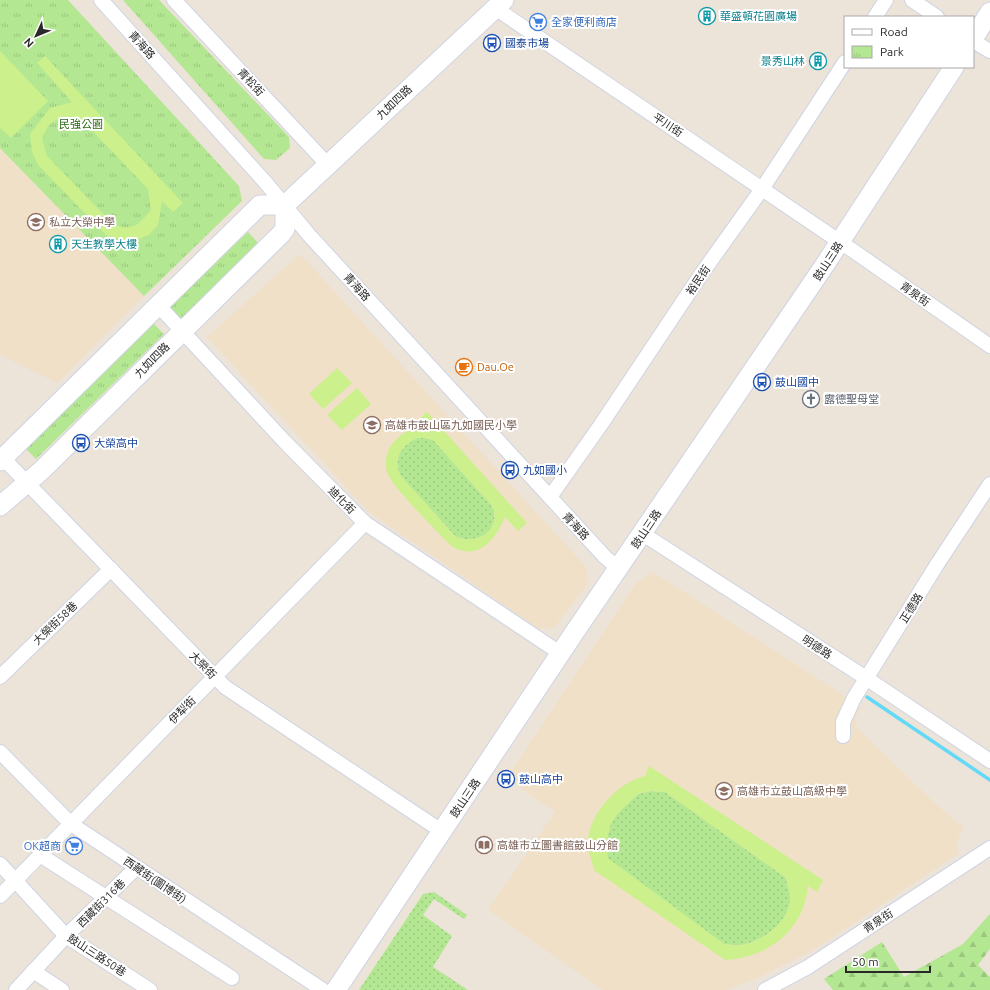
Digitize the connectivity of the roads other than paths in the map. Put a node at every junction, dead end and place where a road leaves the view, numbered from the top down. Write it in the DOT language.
graph roads {
  1 [pos="102,0"];
  2 [pos="174,0"];
  3 [pos="886,0"];
  4 [pos="912,0"];
  5 [pos="499,4"];
  6 [pos="990,12"];
  7 [pos="876,16"];
  8 [pos="936,16"];
  9 [pos="974,38"];
  10 [pos="974,41"];
  11 [pos="990,51"];
  12 [pos="844,64"];
  13 [pos="953,68"];
  14 [pos="327,164"];
  15 [pos="762,189"];
  16 [pos="285,205"];
  17 [pos="840,242"];
  18 [pos="158,306"];
  19 [pos="183,331"];
  20 [pos="990,346"];
  21 [pos="1,458"];
  22 [pos="27,483"];
  23 [pos="990,484"];
  24 [pos="550,497"];
  25 [pos="0,506"];
  26 [pos="365,523"];
  27 [pos="643,534"];
  28 [pos="111,569"];
  29 [pos="619,569"];
  30 [pos="560,653"];
  31 [pos="215,677"];
  32 [pos="0,678"];
  33 [pos="866,678"];
  34 [pos="843,736"];
  35 [pos="0,752"];
  36 [pos="990,761"];
  37 [pos="71,824"];
  38 [pos="443,832"];
  39 [pos="990,848"];
  40 [pos="40,855"];
  41 [pos="0,864"];
  42 [pos="136,868"];
  43 [pos="16,880"];
  44 [pos="0,896"];
  45 [pos="107,897"];
  46 [pos="66,936"];
  47 [pos="33,971"];
  48 [pos="232,978"];
  49 [pos="16,990"];
  50 [pos="62,990"];
  51 [pos="150,990"];
  52 [pos="323,990"];
  53 [pos="336,990"];
  54 [pos="765,990"];
  1 -- 16 [label="street, 青海路"];
  2 -- 14 [label="street, 青松街"];
  3 -- 7 [label="street"];
  4 -- 8 [label="street"];
  5 -- 14 [label="street, 九如四路"];
  5 -- 15 [label="street, 平川街"];
  6 -- 9 [label="street"];
  10 -- 11 [label="street"];
  12 -- 15 [label="street, 裕民街"];
  13 -- 17 [label="street, 鼓山三路"];
  14 -- 16 [label="street, 九如四路"];
  15 -- 17 [label="street, 平川街"];
  15 -- 24 [label="street, 裕民街"];
  16 -- 18 [label="street"];
  16 -- 19 [label="street, 九如四路"];
  16 -- 24 [label="street, 青海路"];
  17 -- 20 [label="street, 青泉街"];
  17 -- 27 [label="street, 鼓山三路"];
  18 -- 19 [label="street, 迪化街"];
  18 -- 21 [label="street"];
  19 -- 22 [label="street, 九如四路"];
  19 -- 26 [label="street, 迪化街"];
  21 -- 22 [label="street, 大榮街"];
  22 -- 25 [label="street, 九如四路"];
  22 -- 28 [label="street, 大榮街"];
  23 -- 33 [label="street, 正德路"];
  24 -- 29 [label="street, 青海路"];
  26 -- 30 [label="street, 迪化街"];
  26 -- 31 [label="street, 伊犁街"];
  27 -- 29 [label="street, 鼓山三路"];
  27 -- 33 [label="street, 明德路"];
  28 -- 31 [label="street, 大榮街"];
  28 -- 32 [label="street, 大榮街58巷"];
  29 -- 30 [label="street, 鼓山三路"];
  30 -- 38 [label="street, 鼓山三路"];
  31 -- 37 [label="street, 伊犁街"];
  31 -- 38 [label="street, 大榮街"];
  33 -- 34 [label="street, 正德路"];
  33 -- 36 [label="street, 明德路"];
  35 -- 37 [label="street, 西藏街(圖博街)"];
  37 -- 40 [label="street, 伊犁街"];
  37 -- 42 [label="street, 西藏街(圖博街)"];
  38 -- 53 [label="street, 鼓山三路"];
  39 -- 54 [label="street, 青泉街"];
  40 -- 43 [label="street, 伊犁街"];
  40 -- 45 [label="street"];
  41 -- 43 [label="street, 鼓山三路50巷"];
  42 -- 45 [label="street, 西藏街316巷"];
  42 -- 52 [label="street, 西藏街(圖博街)"];
  43 -- 44 [label="street, 伊犁街"];
  43 -- 46 [label="street, 鼓山三路50巷"];
  45 -- 46 [label="street, 西藏街316巷"];
  45 -- 48 [label="street"];
  46 -- 47 [label="street, 西藏街316巷"];
  46 -- 51 [label="street, 鼓山三路50巷"];
  47 -- 49 [label="street, 西藏街316巷"];
  47 -- 50 [label="street"];
}
